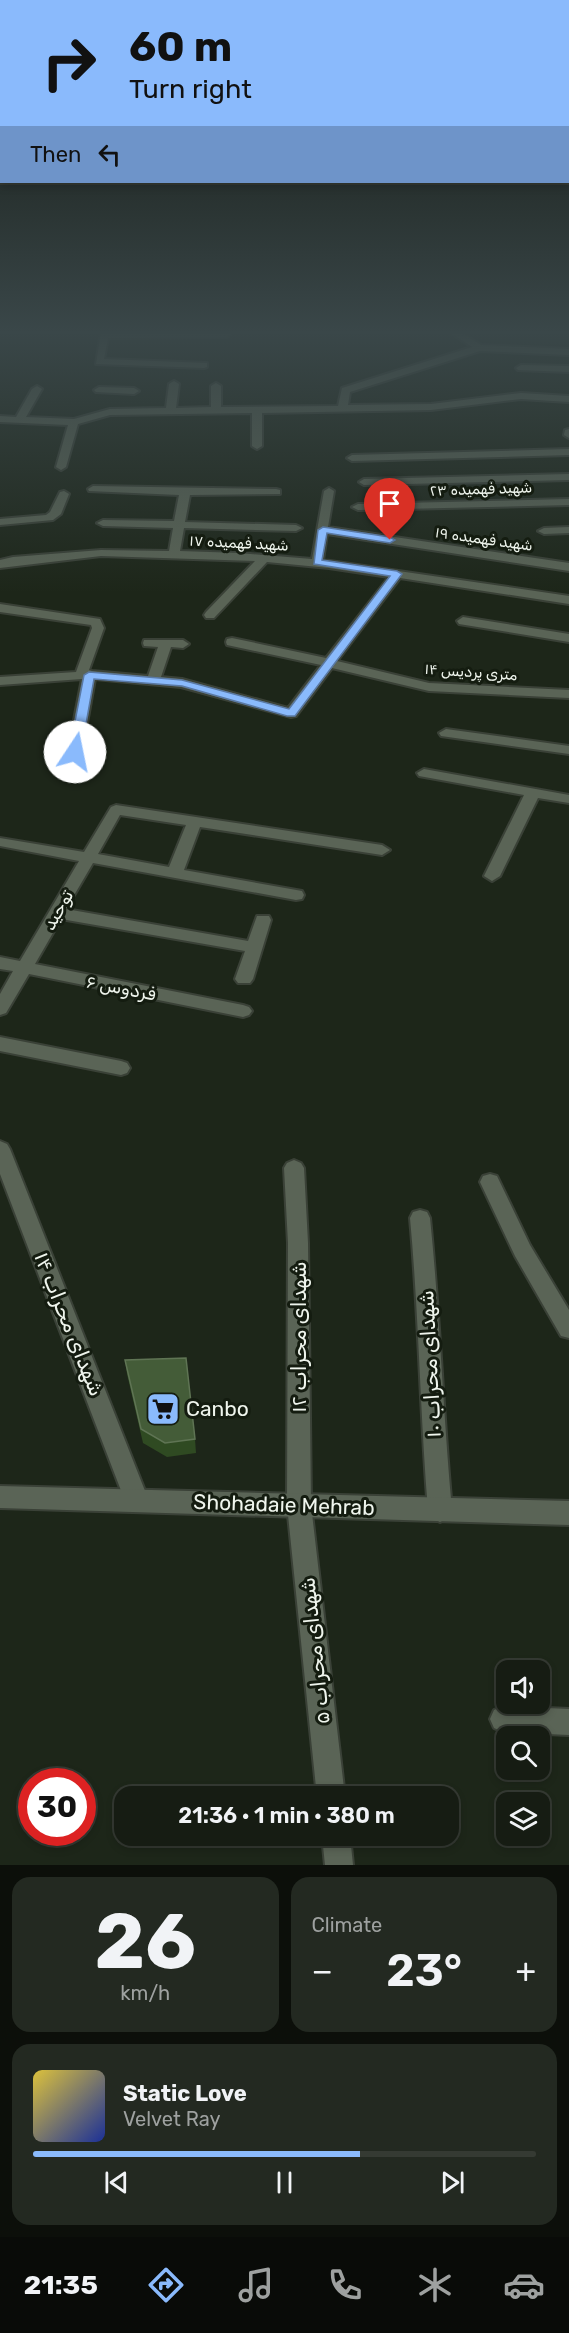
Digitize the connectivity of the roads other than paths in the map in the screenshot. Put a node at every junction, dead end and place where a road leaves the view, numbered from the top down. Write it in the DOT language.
graph roads {
  1 [pos="20,419"];
  2 [pos="85,419"];
  3 [pos="257,419"];
  4 [pos="74,422"];
  5 [pos="257,446"];
  6 [pos="569,452"];
  7 [pos="352,458"];
  8 [pos="61,467"];
  9 [pos="569,477"];
  10 [pos="364,482"];
  11 [pos="93,489"];
  12 [pos="329,491"];
  13 [pos="185,492"];
  14 [pos="276,492"];
  15 [pos="64,494"];
  16 [pos="569,502"];
  17 [pos="358,507"];
  18 [pos="0,522"];
  19 [pos="103,523"];
  20 [pos="179,525"];
  21 [pos="296,528"];
  22 [pos="323,530"];
  23 [pos="569,530"];
  24 [pos="544,531"];
  25 [pos="174,555"];
  26 [pos="264,558"];
  27 [pos="317,562"];
  28 [pos="0,564"];
  29 [pos="569,567"];
  30 [pos="397,574"];
  31 [pos="569,600"];
  32 [pos="0,608"];
  33 [pos="210,615"];
  34 [pos="463,621"];
  35 [pos="569,638"];
  36 [pos="232,642"];
  37 [pos="149,643"];
  38 [pos="166,644"];
  39 [pos="183,644"];
  40 [pos="330,663"];
  41 [pos="89,675"];
  42 [pos="0,681"];
  43 [pos="153,681"];
  44 [pos="569,694"];
  45 [pos="446,733"];
  46 [pos="569,750"];
  47 [pos="75,752"];
  48 [pos="424,773"];
  49 [pos="533,793"];
  50 [pos="569,799"];
  51 [pos="195,822"];
  52 [pos="2,842"];
  53 [pos="382,850"];
  54 [pos="88,857"];
  55 [pos="175,873"];
  56 [pos="492,876"];
  57 [pos="296,895"];
  58 [pos="57,913"];
  59 [pos="263,920"];
  60 [pos="253,946"];
  61 [pos="0,963"];
  62 [pos="24,969"];
  63 [pos="244,979"];
  64 [pos="0,1009"];
  65 [pos="243,1011"];
  66 [pos="0,1044"];
  67 [pos="121,1068"];
  68 [pos="0,1149"];
  69 [pos="294,1168"];
  70 [pos="490,1182"];
  71 [pos="420,1218"];
  72 [pos="569,1329"];
  73 [pos="0,1497"];
  74 [pos="137,1501"];
  75 [pos="299,1505"];
  76 [pos="440,1510"];
  77 [pos="569,1513"];
  78 [pos="503,1719"];
  79 [pos="569,1722"];
  80 [pos="330,1786"];
  81 [pos="337,1846"];
  82 [pos="339,1865"];
  1 -- 4 [label="street"];
  2 -- 4 [label="street"];
  3 -- 5 [label="street"];
  4 -- 8 [label="street"];
  6 -- 7 [label="street"];
  9 -- 10 [label="street"];
  11 -- 13 [label="street"];
  12 -- 22 [label="street"];
  13 -- 14 [label="street"];
  13 -- 20 [label="street"];
  15 -- 18 [label="street"];
  16 -- 17 [label="street, شهید فهمیده ۲۳"];
  19 -- 20 [label="street"];
  20 -- 21 [label="street"];
  20 -- 25 [label="street"];
  22 -- 27 [label="street"];
  22 -- 29 [label="street, شهید فهمیده ۱۹"];
  23 -- 24 [label="street"];
  25 -- 26 [label="street, شهید فهمیده ۱۷"];
  25 -- 28 [label="street, شهید فهمیده ۱۷"];
  26 -- 27 [label="street, شهید فهمیده ۱۷"];
  26 -- 33 [label="street"];
  27 -- 30 [label="street, شهید فهمیده ۱۷"];
  30 -- 31 [label="street, شهید فهمیده ۱۷"];
  30 -- 40 [label="street"];
  32 -- 41 [label="street"];
  34 -- 35 [label="street"];
  36 -- 40 [label="street, ۱۴ متری پردیس"];
  37 -- 38 [label="street"];
  38 -- 39 [label="street"];
  38 -- 43 [label="street"];
  40 -- 43 [label="street"];
  40 -- 44 [label="street, ۱۴ متری پردیس"];
  41 -- 42 [label="street"];
  41 -- 43 [label="street"];
  41 -- 47 [label="street"];
  45 -- 46 [label="street"];
  48 -- 49 [label="street"];
  49 -- 50 [label="street"];
  49 -- 56 [label="street"];
  51 -- 53 [label="street"];
  51 -- 54 [label="street, توحید"];
  51 -- 55 [label="street"];
  52 -- 54 [label="street"];
  54 -- 55 [label="street"];
  54 -- 58 [label="street, توحید"];
  55 -- 57 [label="street"];
  58 -- 60 [label="street"];
  58 -- 62 [label="street, توحید"];
  59 -- 60 [label="street"];
  60 -- 63 [label="street"];
  61 -- 62 [label="street, فردوس ۶"];
  62 -- 64 [label="street, توحید"];
  62 -- 65 [label="street, فردوس ۶"];
  66 -- 67 [label="street"];
  68 -- 74 [label="street, شهدای محراب ۱۴"];
  69 -- 75 [label="street, شهدای محراب ۱۲"];
  70 -- 72 [label="street"];
  71 -- 76 [label="street, شهدای محراب ۱۰"];
  73 -- 74 [label="street, Shohadaie Mehrab"];
  74 -- 75 [label="street, Shohadaie Mehrab"];
  75 -- 76 [label="street, Shohadaie Mehrab"];
  75 -- 80 [label="street, شهدای محراب ۵"];
  76 -- 77 [label="street, Shohadaie Mehrab"];
  78 -- 79 [label="street"];
  81 -- 82 [label="street"];
}
